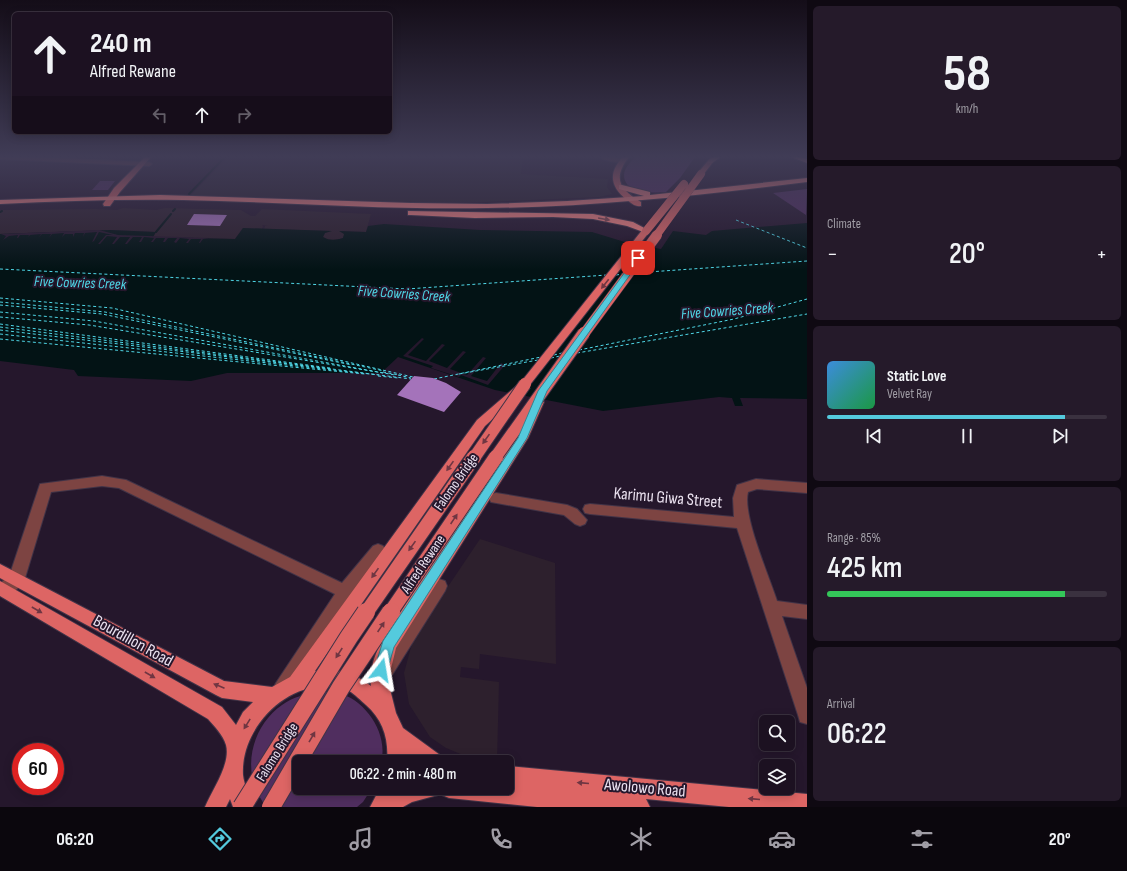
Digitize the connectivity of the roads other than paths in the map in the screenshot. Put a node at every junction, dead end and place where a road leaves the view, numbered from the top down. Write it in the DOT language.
graph roads {
  1 [pos="118,195"];
  2 [pos="118,195"];
  3 [pos="614,195"];
  4 [pos="629,195"];
  5 [pos="666,195"];
  6 [pos="676,195"];
  7 [pos="679,195"];
  8 [pos="679,195"];
  9 [pos="682,195"];
  10 [pos="729,195"];
  11 [pos="113,201"];
  12 [pos="637,201"];
  13 [pos="0,202"];
  14 [pos="577,202"];
  15 [pos="0,207"];
  16 [pos="366,209"];
  17 [pos="646,231"];
  18 [pos="525,384"];
  19 [pos="542,391"];
  20 [pos="807,488"];
  21 [pos="496,498"];
  22 [pos="590,508"];
  23 [pos="580,520"];
  24 [pos="743,523"];
  25 [pos="378,550"];
  26 [pos="0,570"];
  27 [pos="17,578"];
  28 [pos="439,586"];
  29 [pos="2,589"];
  30 [pos="345,592"];
  31 [pos="771,607"];
  32 [pos="807,612"];
  33 [pos="380,681"];
  34 [pos="283,689"];
  35 [pos="387,714"];
  36 [pos="807,715"];
  37 [pos="396,734"];
  38 [pos="236,746"];
  39 [pos="398,755"];
  40 [pos="424,755"];
  41 [pos="233,774"];
  42 [pos="514,777"];
  43 [pos="387,795"];
  44 [pos="404,795"];
  45 [pos="514,795"];
  46 [pos="807,804"];
  47 [pos="215,807"];
  48 [pos="243,807"];
  49 [pos="271,807"];
  50 [pos="380,807"];
  51 [pos="384,807"];
  52 [pos="640,807"];
  1 -- 11 [label="main road"];
  2 -- 11 [label="main road"];
  3 -- 14 [label="highway"];
  4 -- 12 [label="main road"];
  5 -- 6 [label="highway"];
  6 -- 8 [label="highway"];
  6 -- 12 [label="highway"];
  7 -- 17 [label="main road, Falomo Bridge, bridge"];
  9 -- 19 [label="main road, Alfred Rewane, bridge"];
  10 -- 12 [label="highway"];
  11 -- 13 [label="highway"];
  11 -- 14 [label="highway"];
  11 -- 15 [label="highway"];
  11 -- 16 [label="highway"];
  12 -- 14 [label="highway"];
  12 -- 16 [label="highway"];
  16 -- 17 [label="highway, one-way"];
  17 -- 18 [label="main road, Falomo Bridge, one-way"];
  18 -- 34 [label="main road, one-way, bridge"];
  18 -- 48 [label="main road, Falomo Bridge, one-way, bridge"];
  19 -- 33 [label="main road, bridge"];
  49 -- 19 [label="main road, Alfred Rewane, one-way, bridge"];
  20 -- 24 [label="street"];
  21 -- 23 [label="street"];
  22 -- 24 [label="street, Karimu Giwa Street"];
  24 -- 31 [label="street"];
  25 -- 30 [label="street"];
  26 -- 27 [label="main road, Bourdillon Road"];
  27 -- 29 [label="street"];
  27 -- 30 [label="street"];
  34 -- 27 [label="main road, Bourdillon Road, one-way"];
  28 -- 33 [label="street"];
  29 -- 38 [label="main road, Bourdillon Road, one-way"];
  30 -- 34 [label="street"];
  31 -- 32 [label="street"];
  31 -- 36 [label="street"];
  33 -- 35 [label="main road"];
  34 -- 35 [label="main road, Bourdillon Road"];
  34 -- 38 [label="main road, one-way"];
  35 -- 37 [label="main road"];
  37 -- 39 [label="main road"];
  37 -- 40 [label="main road"];
  38 -- 41 [label="main road"];
  41 -- 47 [label="main road"];
  41 -- 48 [label="main road"];
  46 -- 42 [label="main road, Awolowo Road, one-way"];
  43 -- 50 [label="main road"];
  44 -- 51 [label="main road"];
  45 -- 52 [label="main road, Awolowo Road"];
}
